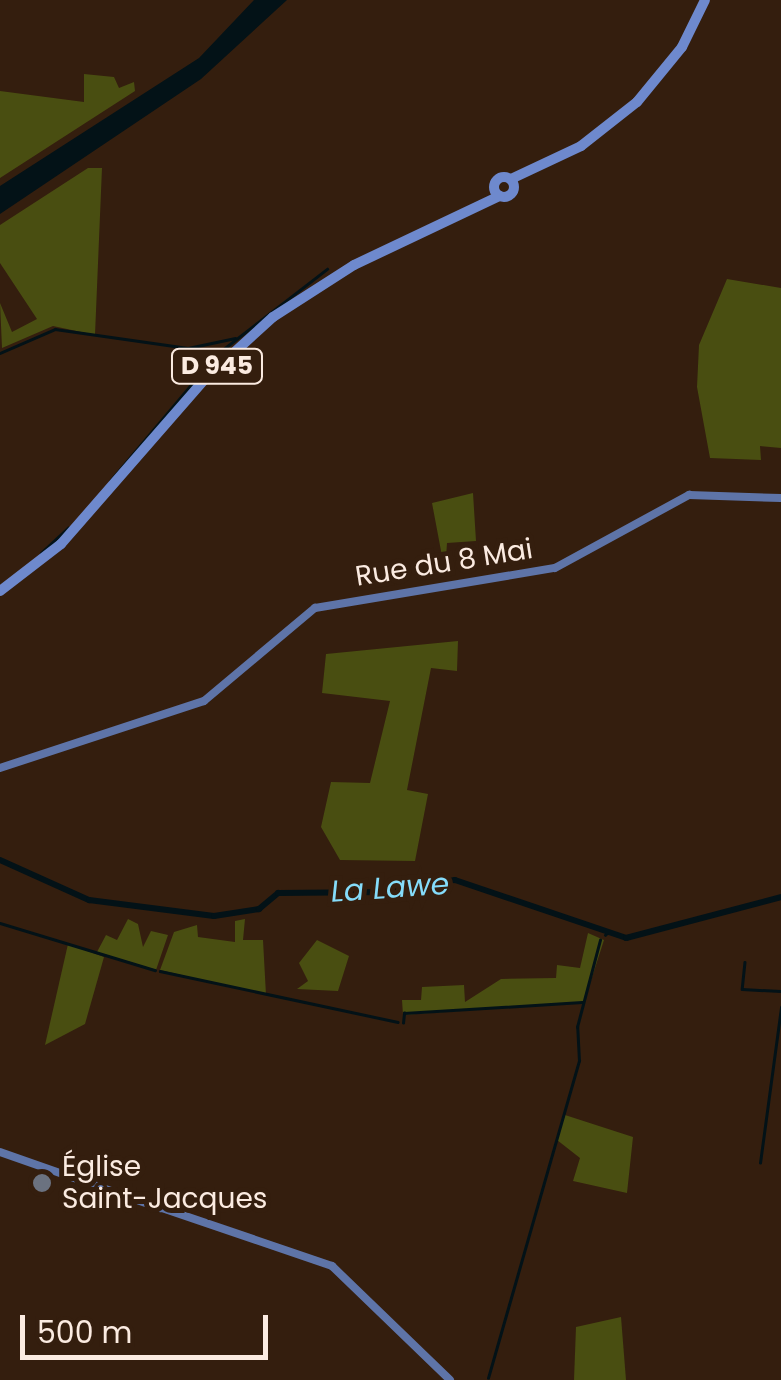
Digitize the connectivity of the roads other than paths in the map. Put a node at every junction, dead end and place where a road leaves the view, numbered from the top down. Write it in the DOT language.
graph roads {
  1 [pos="706,0"];
  2 [pos="513,183"];
  3 [pos="497,191"];
  4 [pos="781,498"];
  5 [pos="0,591"];
  6 [pos="0,768"];
  7 [pos="1,1153"];
  8 [pos="450,1380"];
  1 -- 2 [label="main road"];
  2 -- 3 [label="main road"];
  2 -- 3 [label="main road"];
  3 -- 5 [label="main road, D 945"];
  4 -- 6 [label="main road, Rue du 8 Mai"];
  7 -- 8 [label="main road"];
}
